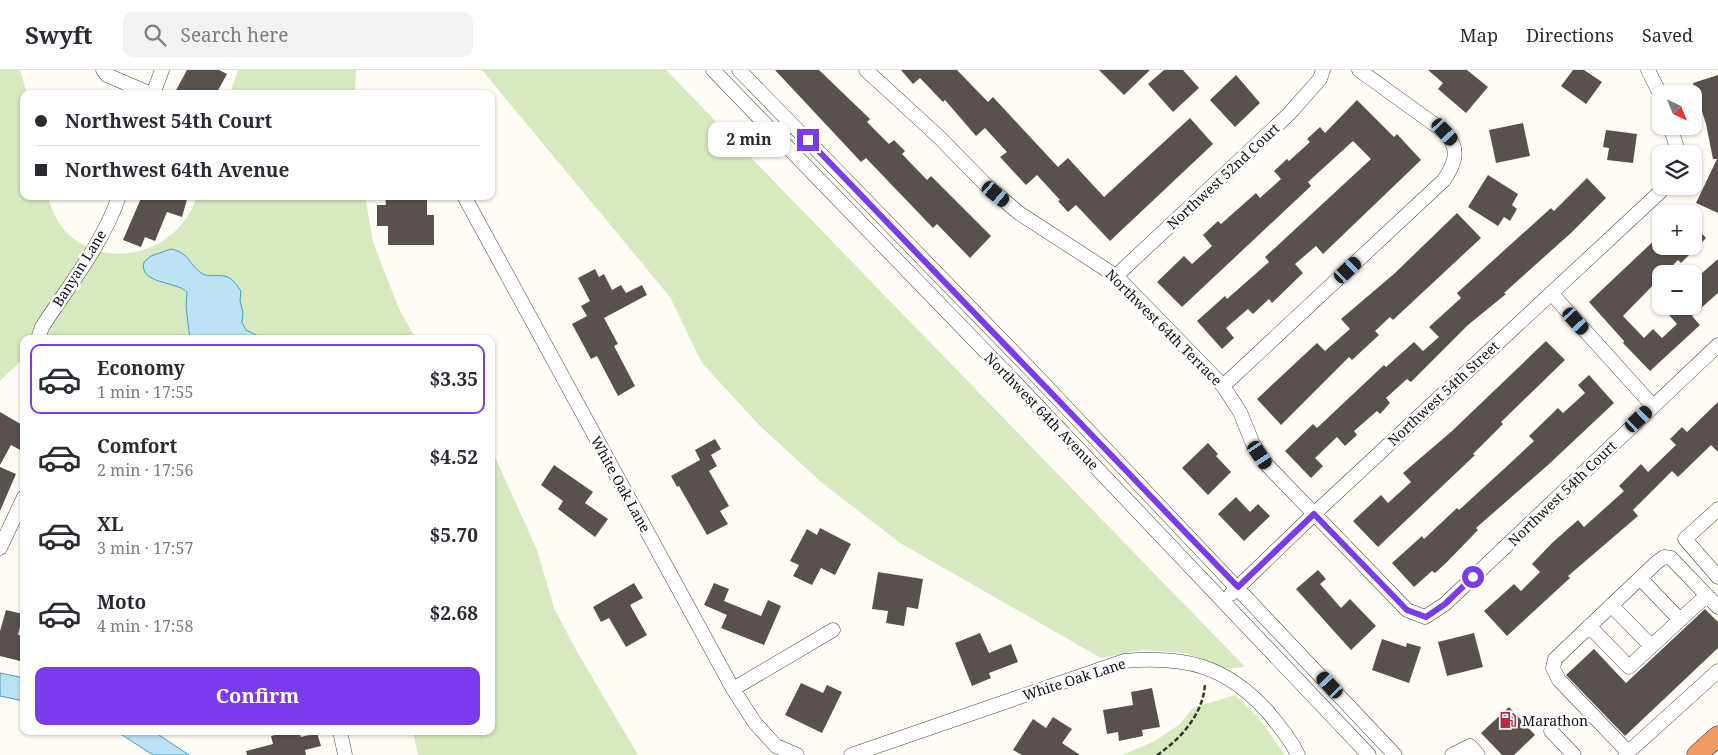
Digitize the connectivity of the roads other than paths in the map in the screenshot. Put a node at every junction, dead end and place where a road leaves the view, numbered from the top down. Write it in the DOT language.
graph roads {
  1 [pos="103,70"];
  2 [pos="162,70"];
  3 [pos="713,70"];
  4 [pos="739,70"];
  5 [pos="866,70"];
  6 [pos="1323,70"];
  7 [pos="1359,70"];
  8 [pos="1648,70"];
  9 [pos="1656,85"];
  10 [pos="143,90"];
  11 [pos="154,90"];
  12 [pos="1657,195"];
  13 [pos="118,200"];
  14 [pos="466,200"];
  15 [pos="1116,276"];
  16 [pos="1551,293"];
  17 [pos="39,335"];
  18 [pos="1718,345"];
  19 [pos="1224,386"];
  20 [pos="1653,406"];
  21 [pos="20,506"];
  22 [pos="1718,508"];
  23 [pos="1314,514"];
  24 [pos="0,548"];
  25 [pos="1718,577"];
  26 [pos="1640,578"];
  27 [pos="1238,587"];
  28 [pos="1707,595"];
  29 [pos="1224,601"];
  30 [pos="1611,605"];
  31 [pos="1718,607"];
  32 [pos="1426,617"];
  33 [pos="1680,620"];
  34 [pos="1589,626"];
  35 [pos="833,630"];
  36 [pos="1651,646"];
  37 [pos="1718,671"];
  38 [pos="734,689"];
  39 [pos="1551,731"];
  40 [pos="341,735"];
  41 [pos="1718,736"];
  42 [pos="1626,754"];
  43 [pos="345,755"];
  44 [pos="797,755"];
  45 [pos="851,755"];
  46 [pos="1298,755"];
  47 [pos="1369,755"];
  48 [pos="1395,755"];
  49 [pos="1452,755"];
  50 [pos="1478,755"];
  51 [pos="1574,755"];
  52 [pos="1697,755"];
  1 -- 10 [label="street"];
  2 -- 11 [label="street"];
  3 -- 29 [label="street, Northwest 64th Avenue"];
  4 -- 27 [label="street, Northwest 64th Avenue"];
  5 -- 15 [label="street, Northwest 64th Terrace"];
  6 -- 15 [label="street, Northwest 52nd Court"];
  7 -- 19 [label="street"];
  8 -- 9 [label="street"];
  12 -- 16 [label="street, Northwest 54th Street"];
  13 -- 17 [label="street, Banyan Lane"];
  14 -- 38 [label="street, White Oak Lane"];
  15 -- 19 [label="street, Northwest 64th Terrace"];
  16 -- 20 [label="street"];
  16 -- 23 [label="street, Northwest 54th Street"];
  18 -- 20 [label="street, Northwest 54th Court"];
  19 -- 23 [label="street, Northwest 64th Terrace"];
  20 -- 32 [label="street, Northwest 54th Court"];
  21 -- 24 [label="street"];
  22 -- 25 [label="street"];
  23 -- 27 [label="street, Northwest 54th Street"];
  23 -- 32 [label="street, Northwest 64th Terrace"];
  26 -- 28 [label="street"];
  26 -- 30 [label="street"];
  26 -- 33 [label="street"];
  27 -- 29 [label="street, Northwest 54th Street"];
  27 -- 48 [label="street, Northwest 64th Avenue"];
  28 -- 31 [label="street"];
  28 -- 33 [label="street"];
  29 -- 47 [label="street, Northwest 64th Avenue"];
  30 -- 34 [label="street"];
  30 -- 36 [label="street"];
  33 -- 36 [label="street"];
  34 -- 36 [label="street"];
  34 -- 42 [label="street"];
  35 -- 38 [label="street"];
  37 -- 42 [label="street"];
  38 -- 44 [label="street, White Oak Lane"];
  39 -- 51 [label="street"];
  40 -- 43 [label="street"];
  41 -- 52 [label="highway"];
  45 -- 46 [label="street, White Oak Lane"];
  49 -- 50 [label="street"];
}
